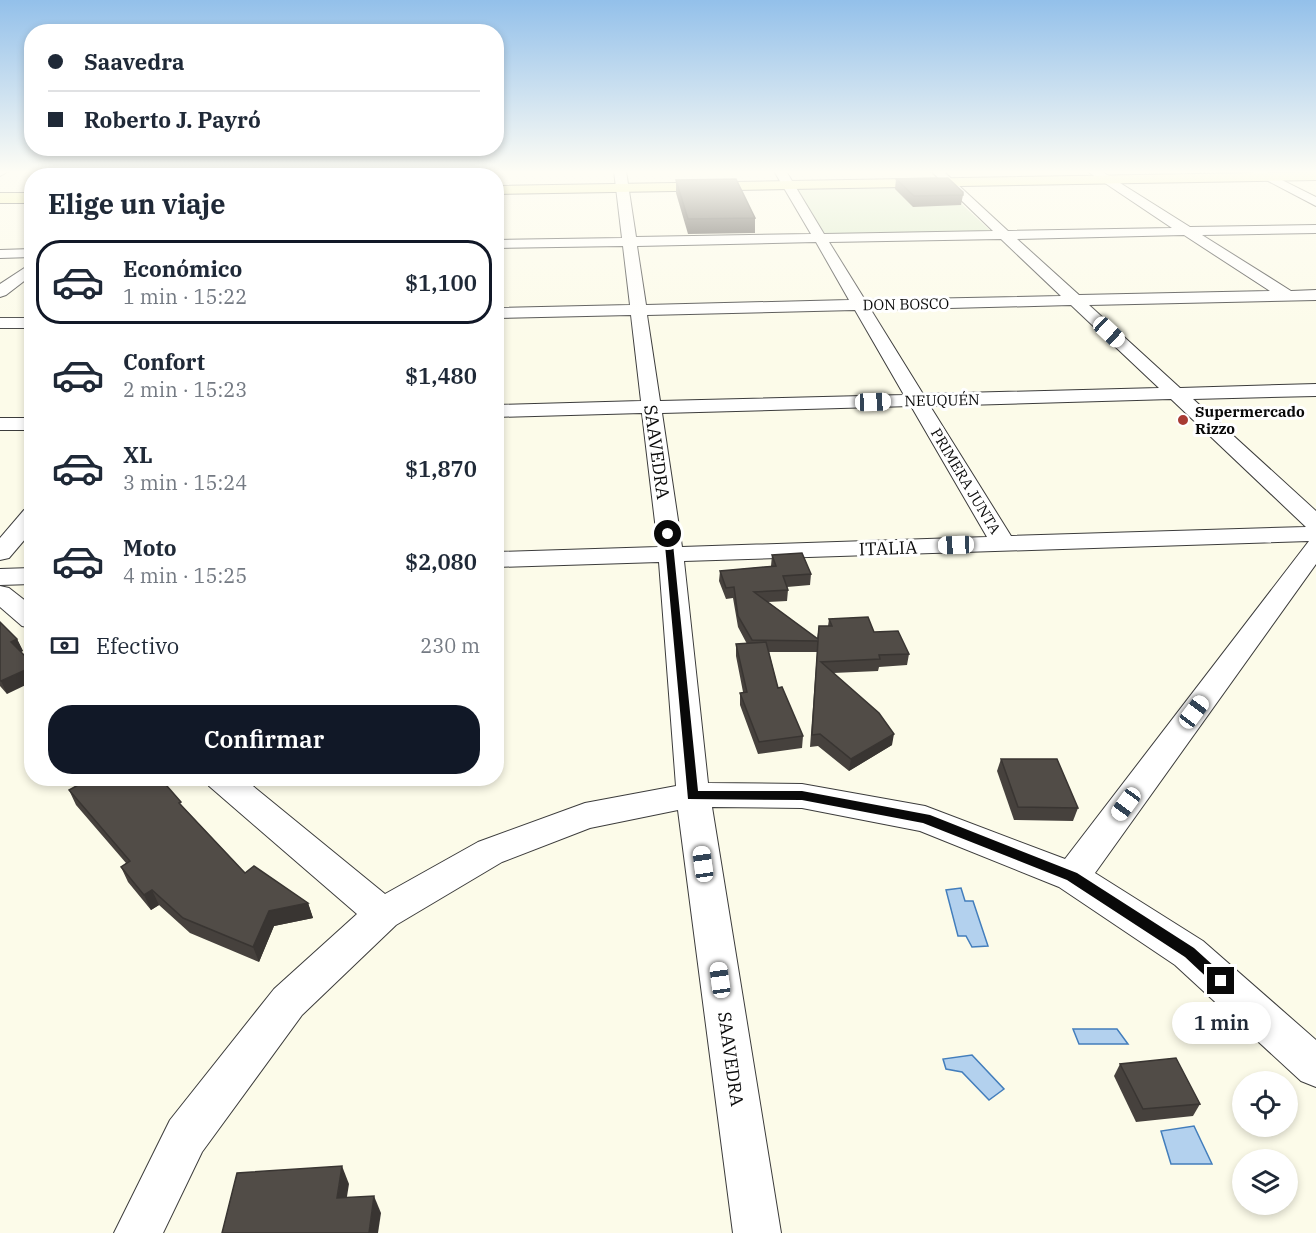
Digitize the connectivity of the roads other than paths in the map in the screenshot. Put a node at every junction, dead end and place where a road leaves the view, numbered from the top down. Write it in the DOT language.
graph roads {
  1 [pos="626,229"];
  2 [pos="814,229"];
  3 [pos="998,229"];
  4 [pos="1182,229"];
  5 [pos="1316,229"];
  6 [pos="1186,231"];
  7 [pos="1005,235"];
  8 [pos="820,238"];
  9 [pos="628,242"];
  10 [pos="504,244"];
  11 [pos="24,253"];
  12 [pos="0,254"];
  13 [pos="24,273"];
  14 [pos="0,292"];
  15 [pos="1288,296"];
  16 [pos="1075,300"];
  17 [pos="1311,302"];
  18 [pos="860,305"];
  19 [pos="637,310"];
  20 [pos="504,313"];
  21 [pos="24,323"];
  22 [pos="0,324"];
  23 [pos="1316,390"];
  24 [pos="1176,394"];
  25 [pos="917,400"];
  26 [pos="651,407"];
  27 [pos="504,411"];
  28 [pos="0,424"];
  29 [pos="24,424"];
  30 [pos="1316,524"];
  31 [pos="24,525"];
  32 [pos="1316,534"];
  33 [pos="1003,544"];
  34 [pos="1316,547"];
  35 [pos="0,554"];
  36 [pos="671,555"];
  37 [pos="504,560"];
  38 [pos="24,576"];
  39 [pos="0,577"];
  40 [pos="0,594"];
  41 [pos="24,614"];
  42 [pos="231,786"];
  43 [pos="693,795"];
  44 [pos="1072,877"];
  45 [pos="383,914"];
  46 [pos="1316,1067"];
  47 [pos="138,1233"];
  48 [pos="757,1233"];
  1 -- 9 [label="street, SAAVEDRA"];
  2 -- 8 [label="street, PRIMERA JUNTA"];
  3 -- 7 [label="street"];
  4 -- 6 [label="street"];
  5 -- 6 [label="street"];
  6 -- 7 [label="street"];
  6 -- 15 [label="street"];
  7 -- 8 [label="street"];
  7 -- 16 [label="street"];
  8 -- 9 [label="street"];
  8 -- 18 [label="street, PRIMERA JUNTA"];
  9 -- 10 [label="street"];
  9 -- 19 [label="street, SAAVEDRA"];
  11 -- 12 [label="street"];
  13 -- 14 [label="street"];
  15 -- 16 [label="street, DON BOSCO"];
  15 -- 17 [label="street, DON BOSCO"];
  16 -- 18 [label="street, DON BOSCO"];
  16 -- 24 [label="street"];
  18 -- 19 [label="street, DON BOSCO"];
  18 -- 25 [label="street, PRIMERA JUNTA"];
  19 -- 20 [label="street, DON BOSCO"];
  19 -- 26 [label="street, SAAVEDRA"];
  21 -- 22 [label="street"];
  23 -- 24 [label="street, NEUQUÉN"];
  24 -- 25 [label="street, NEUQUÉN"];
  24 -- 30 [label="street"];
  25 -- 26 [label="street, NEUQUÉN"];
  25 -- 33 [label="street, PRIMERA JUNTA"];
  26 -- 27 [label="street, NEUQUÉN"];
  26 -- 36 [label="street, SAAVEDRA"];
  28 -- 29 [label="street"];
  31 -- 35 [label="street"];
  32 -- 33 [label="street, ITALIA"];
  33 -- 36 [label="street, ITALIA"];
  34 -- 44 [label="street"];
  36 -- 37 [label="street, ITALIA"];
  36 -- 43 [label="street, SAAVEDRA"];
  38 -- 39 [label="street"];
  40 -- 41 [label="street"];
  42 -- 45 [label="street"];
  43 -- 44 [label="street"];
  43 -- 45 [label="street"];
  43 -- 48 [label="street, SAAVEDRA"];
  44 -- 46 [label="street"];
  45 -- 47 [label="street"];
}
